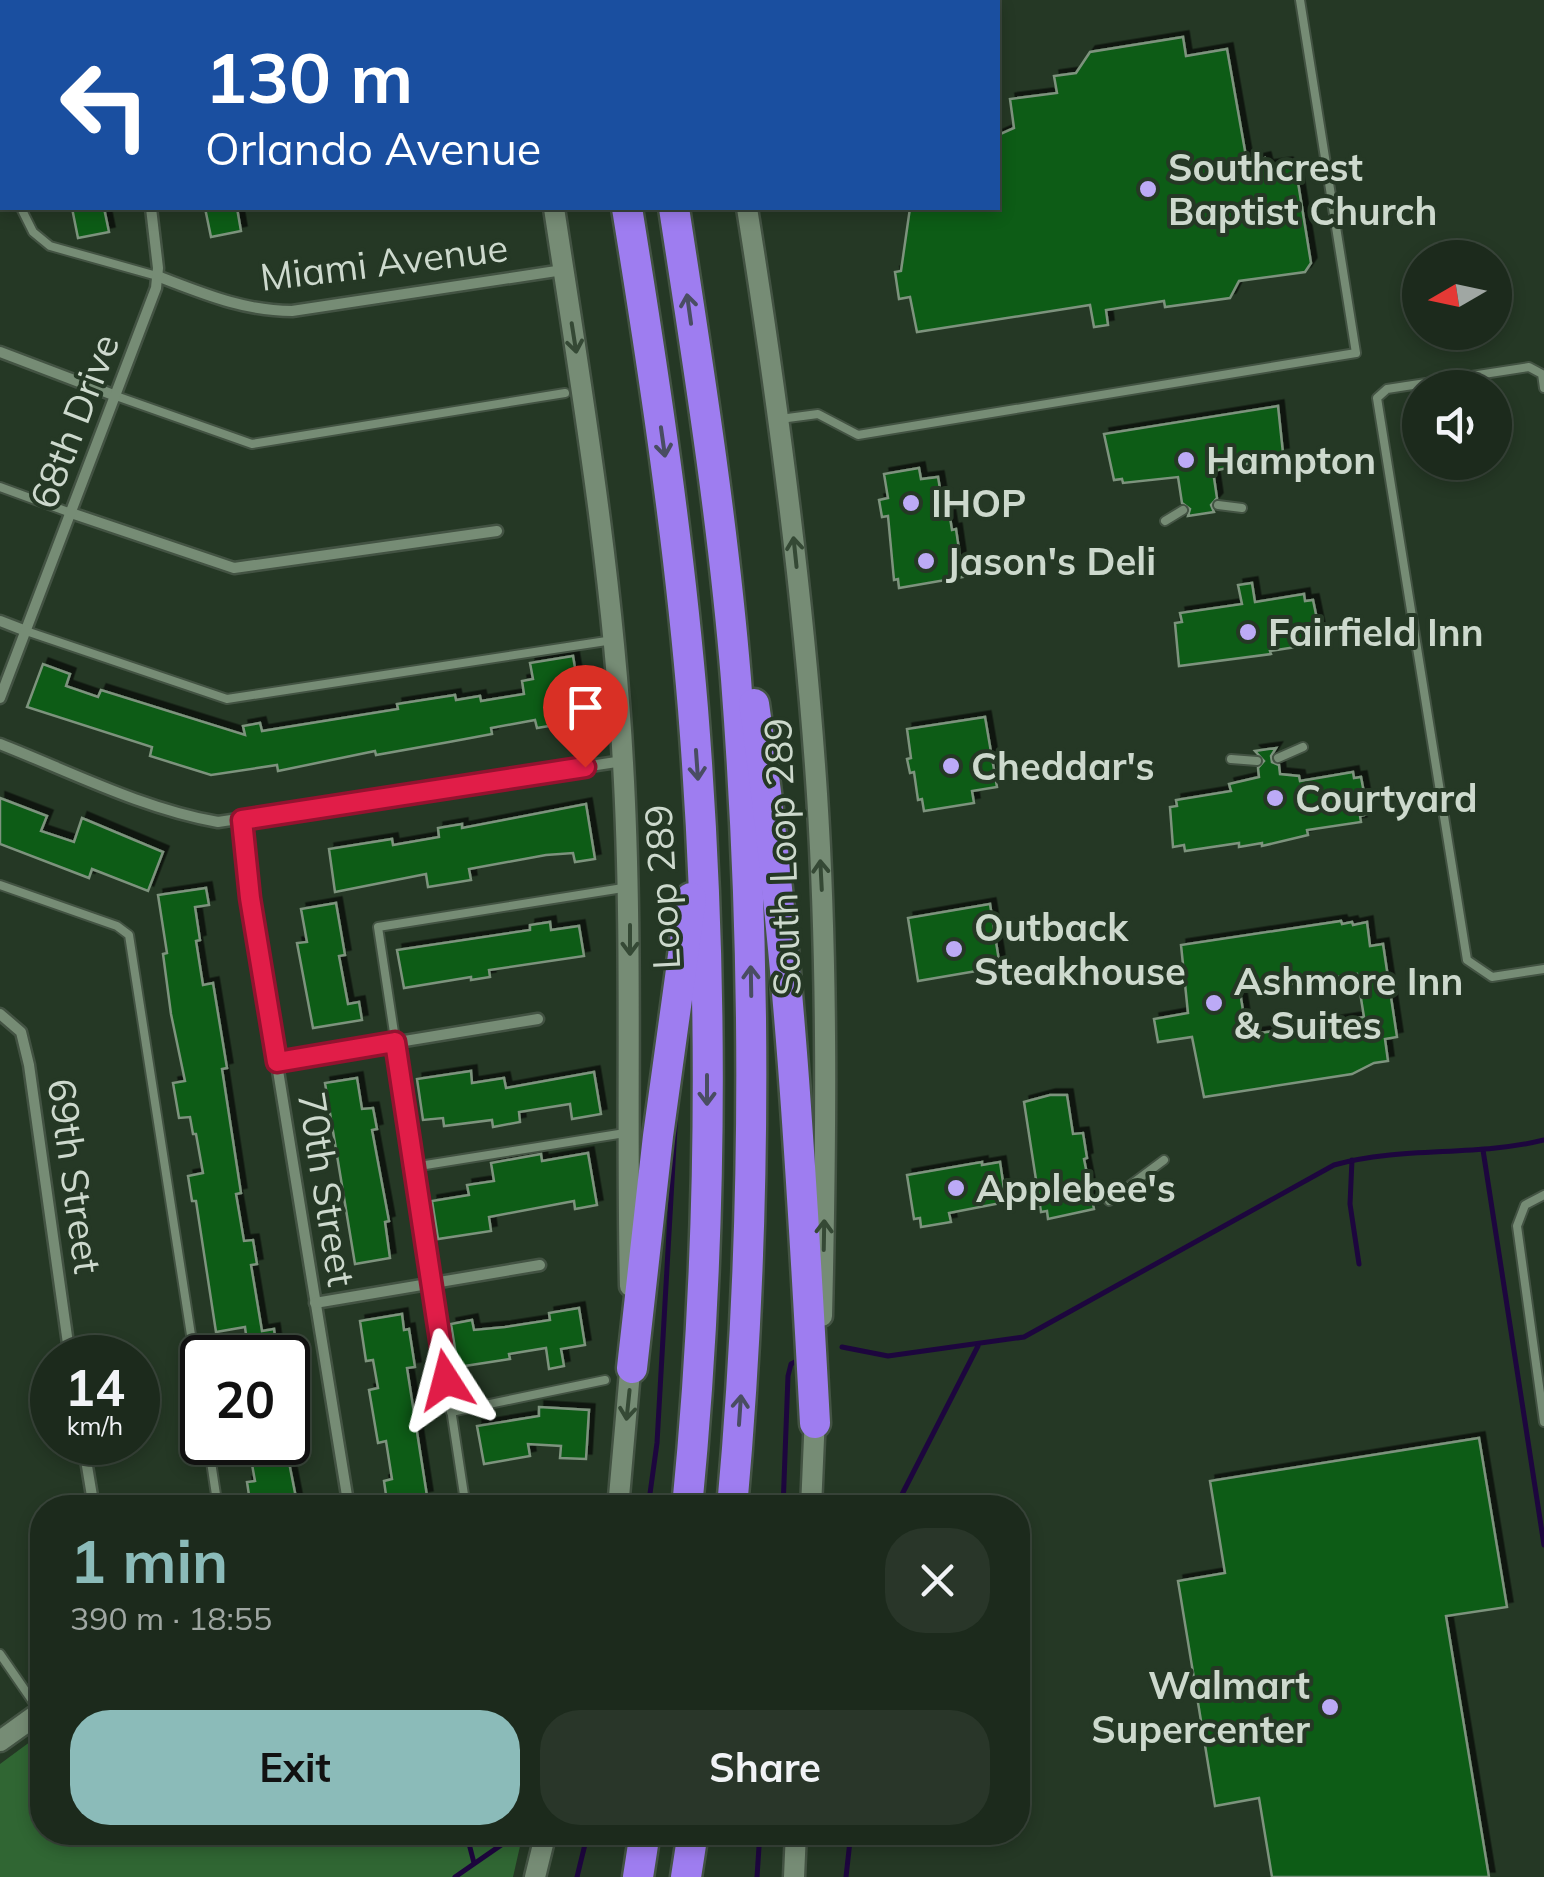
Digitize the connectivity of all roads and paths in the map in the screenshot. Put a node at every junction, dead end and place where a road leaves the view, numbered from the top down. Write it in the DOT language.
graph roads {
  1 [pos="1300,0"];
  2 [pos="22,210"];
  3 [pos="151,210"];
  4 [pos="554,210"];
  5 [pos="627,210"];
  6 [pos="674,210"];
  7 [pos="747,210"];
  8 [pos="564,270"];
  9 [pos="157,276"];
  10 [pos="0,352"];
  11 [pos="1544,388"];
  12 [pos="565,394"];
  13 [pos="116,396"];
  14 [pos="779,419"];
  15 [pos="0,488"];
  16 [pos="1218,505"];
  17 [pos="1242,508"];
  18 [pos="1184,510"];
  19 [pos="71,514"];
  20 [pos="1165,520"];
  21 [pos="497,530"];
  22 [pos="726,588"];
  23 [pos="0,621"];
  24 [pos="26,631"];
  25 [pos="613,640"];
  26 [pos="0,698"];
  27 [pos="0,744"];
  28 [pos="1303,747"];
  29 [pos="1232,758"];
  30 [pos="1278,758"];
  31 [pos="624,761"];
  32 [pos="1257,761"];
  33 [pos="242,820"];
  34 [pos="702,841"];
  35 [pos="0,885"];
  36 [pos="629,887"];
  37 [pos="1544,969"];
  38 [pos="0,1014"];
  39 [pos="538,1019"];
  40 [pos="395,1042"];
  41 [pos="277,1062"];
  42 [pos="629,1132"];
  43 [pos="1164,1160"];
  44 [pos="414,1167"];
  45 [pos="1544,1195"];
  46 [pos="1109,1201"];
  47 [pos="540,1266"];
  48 [pos="431,1284"];
  49 [pos="315,1303"];
  50 [pos="67,1335"];
  51 [pos="191,1335"];
  52 [pos="618,1374"];
  53 [pos="451,1412"];
  54 [pos="1544,1422"];
  55 [pos="814,1423"];
  56 [pos="87,1465"];
  57 [pos="211,1465"];
  58 [pos="92,1495"];
  59 [pos="216,1495"];
  60 [pos="346,1495"];
  61 [pos="464,1495"];
  62 [pos="618,1495"];
  63 [pos="688,1495"];
  64 [pos="733,1495"];
  65 [pos="811,1495"];
  66 [pos="0,1654"];
  67 [pos="30,1695"];
  68 [pos="30,1721"];
  69 [pos="0,1742"];
  70 [pos="543,1845"];
  71 [pos="643,1845"];
  72 [pos="691,1845"];
  73 [pos="795,1845"];
  74 [pos="535,1877"];
  75 [pos="638,1877"];
  76 [pos="686,1877"];
  77 [pos="794,1877"];
  1 -- 14 [label="lane"];
  2 -- 9 [label="lane"];
  3 -- 9 [label="street"];
  4 -- 8 [label="main road"];
  5 -- 34 [label="highway, Loop 289, one-way"];
  22 -- 6 [label="highway, one-way"];
  7 -- 14 [label="main road, South Loop 289"];
  8 -- 9 [label="street, Miami Avenue"];
  8 -- 25 [label="main road, one-way"];
  9 -- 13 [label="street, 68th Drive"];
  10 -- 13 [label="street"];
  11 -- 37 [label="lane"];
  12 -- 13 [label="lane"];
  13 -- 19 [label="street, 68th Drive"];
  55 -- 14 [label="main road, South Loop 289, one-way"];
  15 -- 19 [label="lane"];
  16 -- 17 [label="lane"];
  18 -- 20 [label="lane"];
  19 -- 21 [label="street"];
  19 -- 24 [label="street, 68th Drive"];
  22 -- 55 [label="highway"];
  64 -- 22 [label="highway, one-way"];
  23 -- 24 [label="street"];
  24 -- 25 [label="lane"];
  24 -- 26 [label="street, 68th Drive"];
  25 -- 31 [label="main road"];
  27 -- 33 [label="street"];
  28 -- 30 [label="lane"];
  29 -- 32 [label="lane"];
  31 -- 33 [label="street"];
  31 -- 36 [label="main road"];
  33 -- 41 [label="street, 70th Street"];
  34 -- 52 [label="highway"];
  34 -- 63 [label="highway, Loop 289, one-way"];
  35 -- 51 [label="lane"];
  36 -- 40 [label="lane"];
  36 -- 42 [label="main road, one-way"];
  38 -- 50 [label="street, 69th Street"];
  39 -- 40 [label="street"];
  40 -- 41 [label="street"];
  40 -- 44 [label="lane"];
  41 -- 49 [label="street, 70th Street"];
  42 -- 44 [label="lane"];
  42 -- 52 [label="main road"];
  43 -- 46 [label="lane"];
  44 -- 48 [label="lane"];
  45 -- 54 [label="lane"];
  47 -- 48 [label="street"];
  48 -- 49 [label="street"];
  48 -- 53 [label="lane"];
  49 -- 60 [label="street, 70th Street"];
  52 -- 53 [label="lane"];
  52 -- 62 [label="main road, one-way"];
  53 -- 61 [label="lane"];
  55 -- 65 [label="main road, South Loop 289"];
  56 -- 58 [label="street"];
  57 -- 59 [label="lane"];
  66 -- 67 [label="lane"];
  68 -- 69 [label="main road"];
  70 -- 74 [label="main road"];
  71 -- 75 [label="highway"];
  72 -- 76 [label="highway"];
  73 -- 77 [label="main road"];
}
